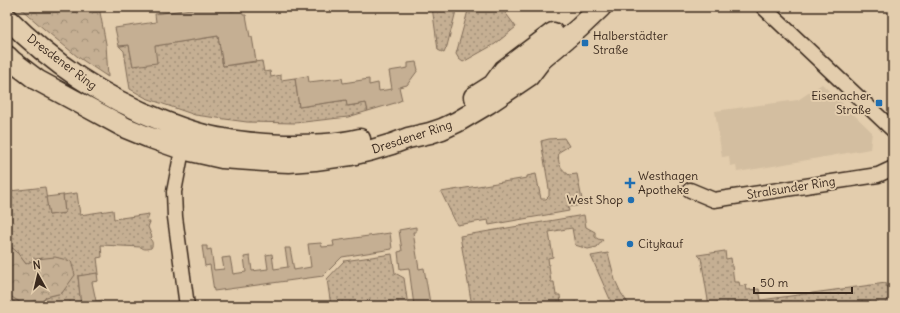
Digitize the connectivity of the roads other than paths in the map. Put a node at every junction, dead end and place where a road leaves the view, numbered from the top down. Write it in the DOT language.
graph roads {
  1 [pos="583,7"];
  2 [pos="601,7"];
  3 [pos="763,7"];
  4 [pos="7,18"];
  5 [pos="7,56"];
  6 [pos="186,130"];
  7 [pos="893,130"];
  8 [pos="182,149"];
  9 [pos="893,168"];
  10 [pos="690,190"];
  11 [pos="187,306"];
  1 -- 6 [label="street, Dresdener Ring"];
  2 -- 8 [label="street, Dresdener Ring"];
  3 -- 7 [label="street"];
  4 -- 6 [label="street, Dresdener Ring"];
  5 -- 8 [label="street, Dresdener Ring"];
  6 -- 8 [label="street"];
  8 -- 11 [label="street"];
  9 -- 10 [label="street, Stralsunder Ring"];
}
